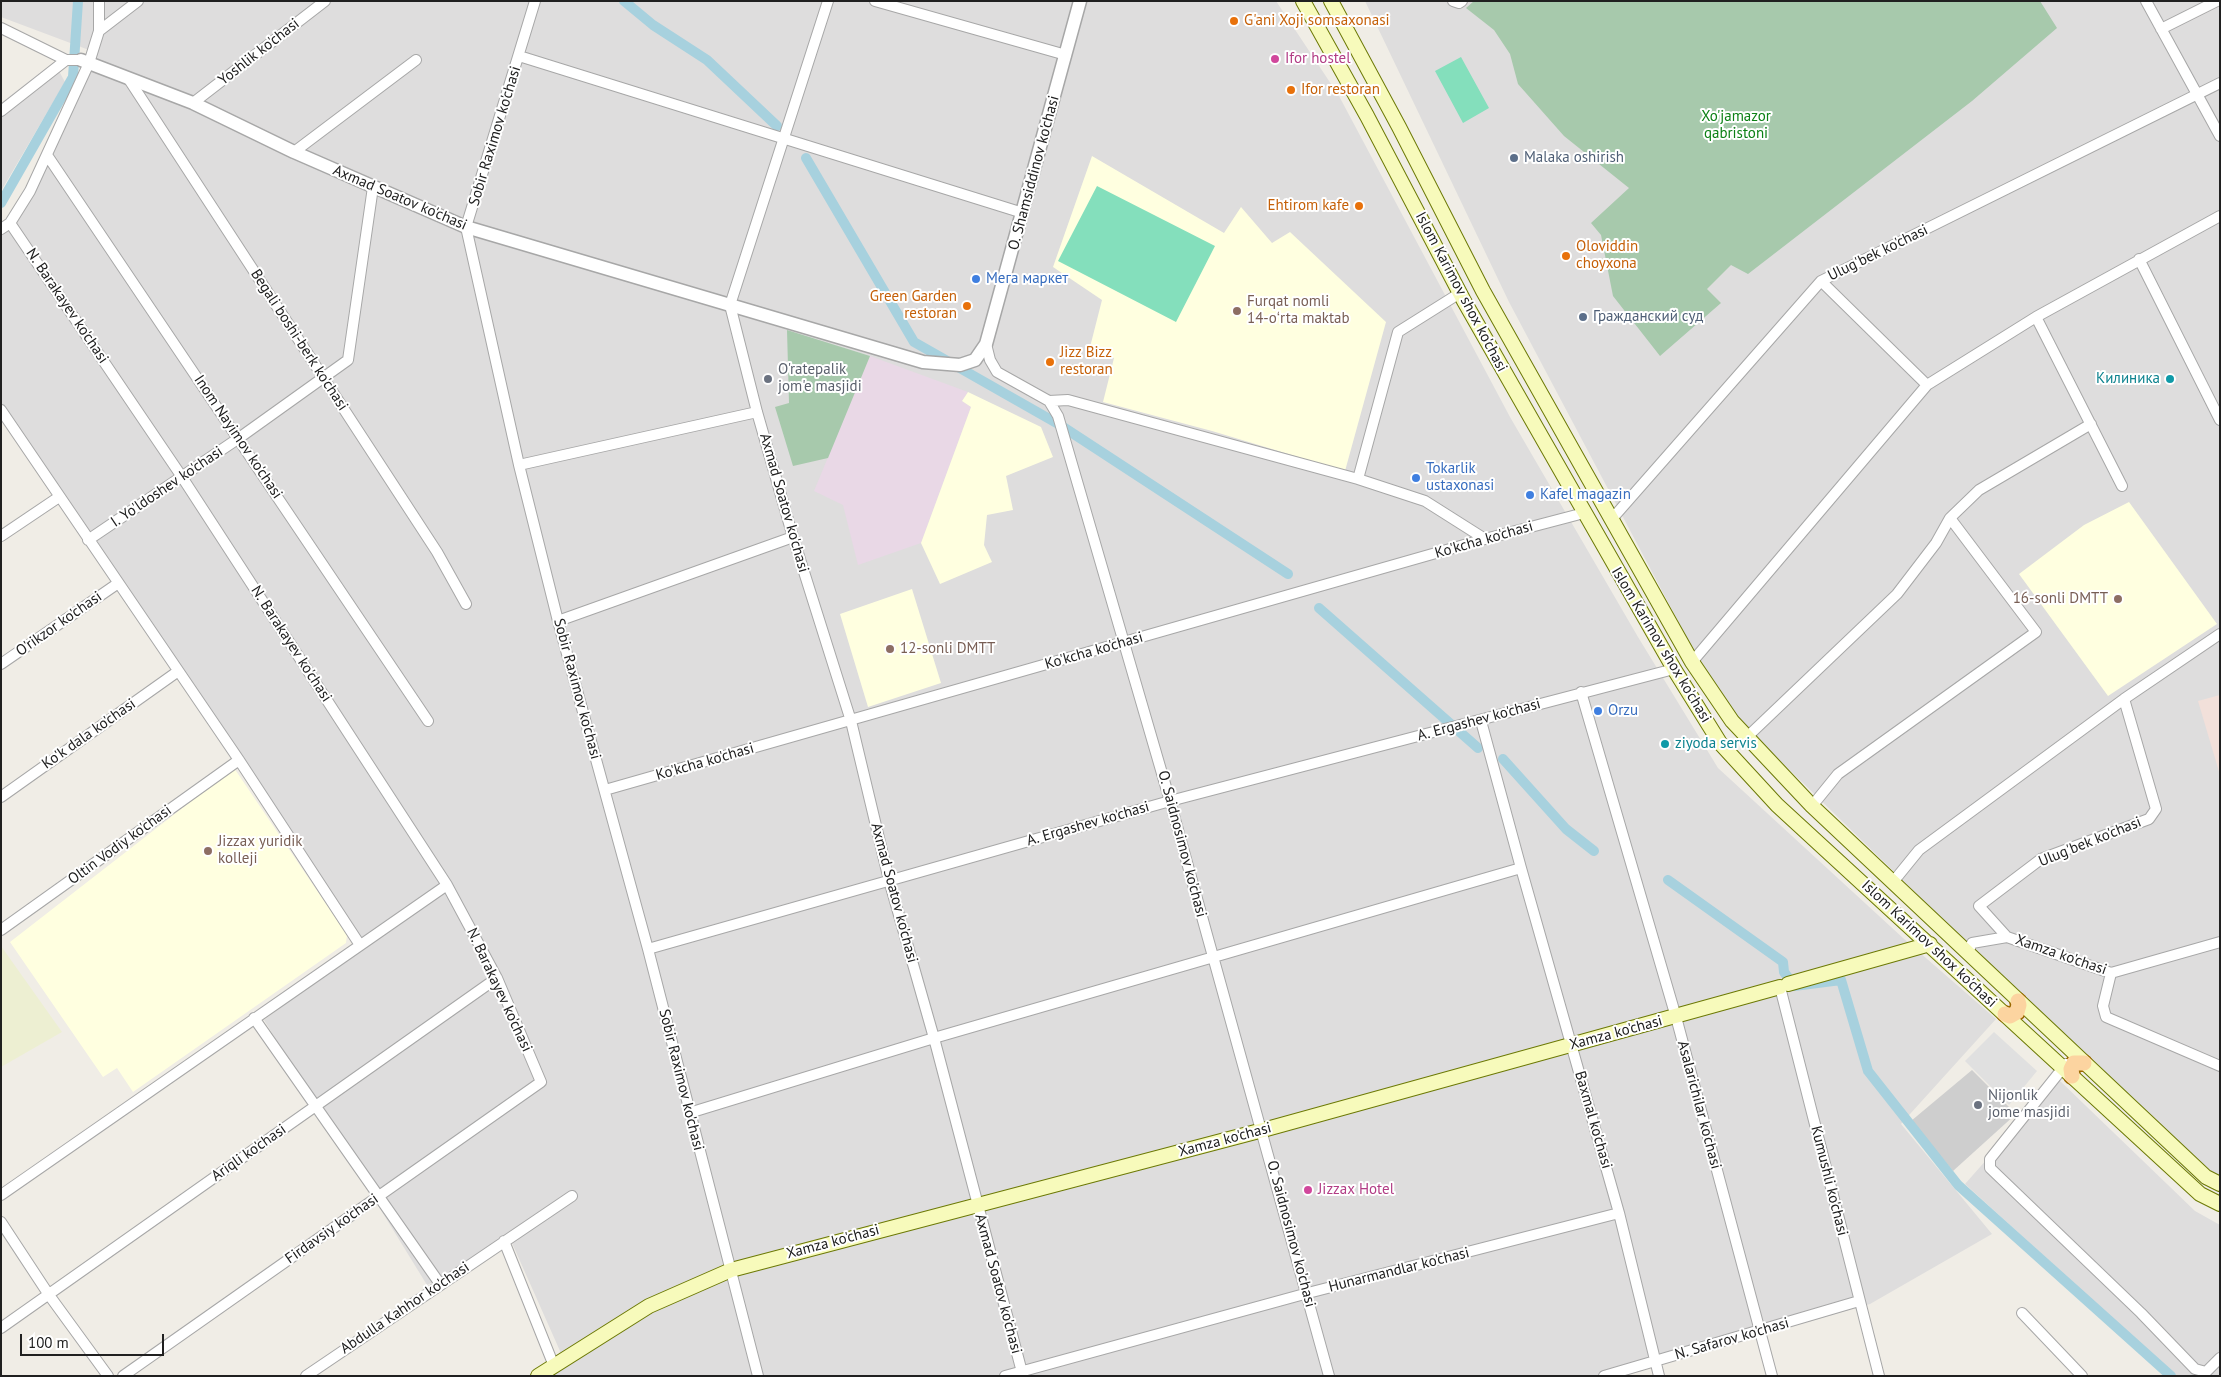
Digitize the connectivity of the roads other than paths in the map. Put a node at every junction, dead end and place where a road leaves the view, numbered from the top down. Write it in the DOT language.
graph roads {
  1 [pos="99,1"];
  2 [pos="138,1"];
  3 [pos="325,1"];
  4 [pos="535,1"];
  5 [pos="828,1"];
  6 [pos="875,1"];
  7 [pos="1080,1"];
  8 [pos="1304,1"];
  9 [pos="1331,1"];
  10 [pos="1453,1"];
  11 [pos="1462,1"];
  12 [pos="2146,1"];
  13 [pos="2217,1"];
  14 [pos="1,19"];
  15 [pos="2161,29"];
  16 [pos="6,30"];
  17 [pos="99,31"];
  18 [pos="1066,55"];
  19 [pos="519,56"];
  20 [pos="416,60"];
  21 [pos="77,61"];
  22 [pos="128,78"];
  23 [pos="2220,83"];
  24 [pos="2198,95"];
  25 [pos="193,103"];
  26 [pos="1,111"];
  27 [pos="2220,136"];
  28 [pos="784,140"];
  29 [pos="294,152"];
  30 [pos="47,155"];
  31 [pos="373,188"];
  32 [pos="1441,209"];
  33 [pos="1023,214"];
  34 [pos="2220,216"];
  35 [pos="1422,219"];
  36 [pos="6,226"];
  37 [pos="466,227"];
  38 [pos="2139,258"];
  39 [pos="1821,281"];
  40 [pos="1483,291"];
  41 [pos="1462,297"];
  42 [pos="730,305"];
  43 [pos="2036,317"];
  44 [pos="986,344"];
  45 [pos="324,377"];
  46 [pos="1927,385"];
  47 [pos="1049,401"];
  48 [pos="1,410"];
  49 [pos="757,412"];
  50 [pos="2220,420"];
  51 [pos="2091,424"];
  52 [pos="239,438"];
  53 [pos="519,465"];
  54 [pos="182,477"];
  55 [pos="1358,479"];
  56 [pos="2122,486"];
  57 [pos="59,497"];
  58 [pos="1584,513"];
  59 [pos="1950,518"];
  60 [pos="1611,520"];
  61 [pos="1,536"];
  62 [pos="793,537"];
  63 [pos="1485,539"];
  64 [pos="88,540"];
  65 [pos="117,584"];
  66 [pos="466,604"];
  67 [pos="558,621"];
  68 [pos="2220,634"];
  69 [pos="1124,642"];
  70 [pos="1692,662"];
  71 [pos="1,664"];
  72 [pos="1674,669"];
  73 [pos="177,672"];
  74 [pos="1581,692"];
  75 [pos="2124,699"];
  76 [pos="428,721"];
  77 [pos="851,721"];
  78 [pos="1481,721"];
  79 [pos="1746,738"];
  80 [pos="239,760"];
  81 [pos="604,790"];
  82 [pos="1,797"];
  83 [pos="1170,801"];
  84 [pos="1812,806"];
  85 [pos="1521,868"];
  86 [pos="889,880"];
  87 [pos="1893,882"];
  88 [pos="447,884"];
  89 [pos="1,930"];
  90 [pos="2007,937"];
  91 [pos="2220,942"];
  92 [pos="1930,944"];
  93 [pos="360,945"];
  94 [pos="648,949"];
  95 [pos="1971,956"];
  96 [pos="1213,957"];
  97 [pos="2111,973"];
  98 [pos="497,978"];
  99 [pos="1788,984"];
  100 [pos="2018,1001"];
  101 [pos="2006,1014"];
  102 [pos="1676,1017"];
  103 [pos="254,1018"];
  104 [pos="934,1038"];
  105 [pos="1571,1046"];
  106 [pos="2080,1058"];
  107 [pos="2220,1066"];
  108 [pos="2067,1071"];
  109 [pos="541,1082"];
  110 [pos="316,1105"];
  111 [pos="689,1112"];
  112 [pos="1263,1130"];
  113 [pos="2220,1184"];
  114 [pos="1,1195"];
  115 [pos="379,1196"];
  116 [pos="572,1196"];
  117 [pos="977,1204"];
  118 [pos="2220,1204"];
  119 [pos="1619,1213"];
  120 [pos="1,1222"];
  121 [pos="504,1241"];
  122 [pos="731,1270"];
  123 [pos="440,1284"];
  124 [pos="1308,1293"];
  125 [pos="49,1295"];
  126 [pos="1860,1302"];
  127 [pos="2022,1313"];
  128 [pos="1,1328"];
  129 [pos="1759,1330"];
  130 [pos="2220,1358"];
  131 [pos="1654,1361"];
  132 [pos="548,1372"];
  133 [pos="1022,1374"];
  134 [pos="108,1376"];
  135 [pos="123,1376"];
  136 [pos="306,1376"];
  137 [pos="758,1376"];
  138 [pos="1005,1376"];
  139 [pos="1329,1376"];
  140 [pos="1604,1376"];
  141 [pos="1659,1376"];
  142 [pos="1772,1376"];
  143 [pos="1879,1376"];
  144 [pos="2082,1376"];
  1 -- 17 [label="street"];
  2 -- 17 [label="street"];
  3 -- 25 [label="street, Yoshlik ko'chasi"];
  4 -- 19 [label="street, Sobir Raximov ko'chasi"];
  5 -- 28 [label="street"];
  6 -- 18 [label="street"];
  7 -- 18 [label="street, O. Shamsiddinov ko'chasi"];
  8 -- 35 [label="main road, Islom Karimov shox ko'chasi"];
  9 -- 32 [label="main road, Islom Karimov shox ko'chasi"];
  10 -- 11 [label="street"];
  12 -- 15 [label="street"];
  13 -- 15 [label="street"];
  14 -- 16 [label="street"];
  15 -- 24 [label="street"];
  16 -- 21 [label="street"];
  17 -- 21 [label="street"];
  18 -- 33 [label="street, O. Shamsiddinov ko'chasi"];
  19 -- 28 [label="street"];
  19 -- 37 [label="street, Sobir Raximov ko'chasi"];
  20 -- 29 [label="street"];
  21 -- 22 [label="street, Axmad Soatov ko'chasi"];
  21 -- 26 [label="street"];
  21 -- 30 [label="street"];
  22 -- 25 [label="street, Axmad Soatov ko'chasi"];
  22 -- 45 [label="street, Begali boshi-berk ko'chasi"];
  23 -- 24 [label="street, Ulug'bek ko'chasi"];
  24 -- 27 [label="street"];
  24 -- 39 [label="street, Ulug'bek ko'chasi"];
  25 -- 29 [label="street, Axmad Soatov ko'chasi"];
  28 -- 33 [label="street"];
  28 -- 42 [label="street"];
  29 -- 31 [label="street, Axmad Soatov ko'chasi"];
  30 -- 36 [label="street"];
  30 -- 52 [label="street, Inom Nayimov ko'chasi"];
  31 -- 37 [label="street, Axmad Soatov ko'chasi"];
  31 -- 45 [label="street, I. Yo'ldoshev ko'chasi"];
  32 -- 35 [label="main road"];
  32 -- 40 [label="main road, Islom Karimov shox ko'chasi"];
  33 -- 44 [label="street, O. Shamsiddinov ko'chasi"];
  34 -- 38 [label="street"];
  35 -- 41 [label="main road, Islom Karimov shox ko'chasi"];
  36 -- 54 [label="street, N. Barakayev ko'chasi"];
  37 -- 42 [label="street, Axmad Soatov ko'chasi"];
  37 -- 53 [label="street, Sobir Raximov ko'chasi"];
  38 -- 43 [label="street"];
  38 -- 50 [label="street"];
  39 -- 46 [label="street"];
  39 -- 60 [label="street, Ulug'bek ko'chasi"];
  40 -- 41 [label="main road"];
  40 -- 60 [label="main road, Islom Karimov shox ko'chasi"];
  41 -- 55 [label="street"];
  41 -- 58 [label="main road, Islom Karimov shox ko'chasi"];
  42 -- 44 [label="street, Axmad Soatov ko'chasi"];
  42 -- 49 [label="street, Axmad Soatov ko'chasi"];
  43 -- 46 [label="street"];
  43 -- 51 [label="street"];
  44 -- 47 [label="street"];
  45 -- 52 [label="street, I. Yo'ldoshev ko'chasi"];
  45 -- 66 [label="street, Begali boshi-berk ko'chasi"];
  46 -- 70 [label="street"];
  47 -- 55 [label="street"];
  47 -- 69 [label="street, O. Saidnosimov ko'chasi"];
  48 -- 57 [label="street"];
  49 -- 53 [label="street"];
  49 -- 62 [label="street, Axmad Soatov ko'chasi"];
  51 -- 56 [label="street"];
  51 -- 59 [label="street"];
  52 -- 54 [label="street, I. Yo'ldoshev ko'chasi"];
  52 -- 76 [label="street, Inom Nayimov ko'chasi"];
  53 -- 67 [label="street, Sobir Raximov ko'chasi"];
  54 -- 64 [label="street, I. Yo'ldoshev ko'chasi"];
  54 -- 88 [label="street, N. Barakayev ko'chasi"];
  55 -- 63 [label="street"];
  57 -- 61 [label="street"];
  57 -- 64 [label="street"];
  58 -- 63 [label="street, Ko'kcha ko'chasi"];
  58 -- 72 [label="main road, Islom Karimov shox ko'chasi"];
  59 -- 79 [label="street"];
  59 -- 84 [label="street"];
  60 -- 70 [label="main road, Islom Karimov shox ko'chasi"];
  62 -- 67 [label="street"];
  62 -- 77 [label="street, Axmad Soatov ko'chasi"];
  63 -- 69 [label="street, Ko'kcha ko'chasi"];
  64 -- 65 [label="street"];
  65 -- 71 [label="street, O'rikzor ko'chasi"];
  65 -- 73 [label="street"];
  67 -- 81 [label="street, Sobir Raximov ko'chasi"];
  68 -- 75 [label="street"];
  69 -- 77 [label="street, Ko'kcha ko'chasi"];
  69 -- 83 [label="street, O. Saidnosimov ko'chasi"];
  70 -- 79 [label="main road, Islom Karimov shox ko'chasi"];
  72 -- 74 [label="street, A. Ergashev ko'chasi"];
  72 -- 92 [label="main road, Islom Karimov shox ko'chasi"];
  73 -- 80 [label="street"];
  73 -- 82 [label="street, Ko'k dala ko'chasi"];
  74 -- 78 [label="street, A. Ergashev ko'chasi"];
  74 -- 102 [label="street, Asalarichilar ko'chasi"];
  75 -- 87 [label="street"];
  75 -- 90 [label="street, Ulug'bek ko'chasi"];
  77 -- 81 [label="street, Ko'kcha ko'chasi"];
  77 -- 86 [label="street, Axmad Soatov ko'chasi"];
  78 -- 83 [label="street, A. Ergashev ko'chasi"];
  78 -- 85 [label="street, Baxmal ko'chasi"];
  79 -- 84 [label="main road, Islom Karimov shox ko'chasi"];
  80 -- 89 [label="street, Oltin Vodiy ko'chasi"];
  80 -- 93 [label="street"];
  81 -- 94 [label="street, Sobir Raximov ko'chasi"];
  83 -- 86 [label="street, A. Ergashev ko'chasi"];
  83 -- 96 [label="street, O. Saidnosimov ko'chasi"];
  84 -- 87 [label="main road, Islom Karimov shox ko'chasi"];
  85 -- 96 [label="street"];
  85 -- 105 [label="street, Baxmal ko'chasi"];
  86 -- 94 [label="street, A. Ergashev ko'chasi"];
  86 -- 104 [label="street, Axmad Soatov ko'chasi"];
  87 -- 95 [label="main road, Islom Karimov shox ko'chasi"];
  88 -- 93 [label="street"];
  88 -- 98 [label="street, N. Barakayev ko'chasi"];
  90 -- 95 [label="street, Xamza ko'chasi"];
  90 -- 97 [label="street, Xamza ko'chasi"];
  91 -- 97 [label="street, Xamza ko'chasi"];
  92 -- 99 [label="main road, Xamza ko'chasi"];
  92 -- 101 [label="main road, Islom Karimov shox ko'chasi"];
  93 -- 103 [label="street"];
  94 -- 111 [label="street, Sobir Raximov ko'chasi"];
  95 -- 100 [label="main road, Islom Karimov shox ko'chasi"];
  96 -- 104 [label="street"];
  96 -- 112 [label="street, O. Saidnosimov ko'chasi"];
  97 -- 107 [label="street"];
  98 -- 109 [label="street, N. Barakayev ko'chasi"];
  98 -- 110 [label="street, Ariqli ko'chasi"];
  99 -- 102 [label="main road, Xamza ko'chasi"];
  99 -- 126 [label="street, Kumushli ko'chasi"];
  100 -- 101 [label="main road"];
  100 -- 106 [label="main road, Islom Karimov shox ko'chasi"];
  101 -- 108 [label="main road, Islom Karimov shox ko'chasi"];
  102 -- 105 [label="main road, Xamza ko'chasi"];
  102 -- 129 [label="street, Asalarichilar ko'chasi"];
  103 -- 110 [label="street"];
  103 -- 114 [label="street"];
  104 -- 111 [label="street"];
  104 -- 117 [label="street, Axmad Soatov ko'chasi"];
  105 -- 112 [label="main road, Xamza ko'chasi"];
  105 -- 119 [label="street, Baxmal ko'chasi"];
  106 -- 108 [label="main road"];
  106 -- 113 [label="main road, Islom Karimov shox ko'chasi"];
  108 -- 118 [label="main road, Islom Karimov shox ko'chasi"];
  108 -- 130 [label="street"];
  109 -- 115 [label="street, Firdavsiy ko'chasi"];
  110 -- 115 [label="street"];
  110 -- 125 [label="street, Ariqli ko'chasi"];
  111 -- 122 [label="street, Sobir Raximov ko'chasi"];
  112 -- 117 [label="main road, Xamza ko'chasi"];
  112 -- 124 [label="street, O. Saidnosimov ko'chasi"];
  115 -- 123 [label="street"];
  115 -- 135 [label="street, Firdavsiy ko'chasi"];
  116 -- 121 [label="street, Abdulla Kahhor ko'chasi"];
  117 -- 122 [label="main road, Xamza ko'chasi"];
  117 -- 133 [label="street, Axmad Soatov ko'chasi"];
  119 -- 124 [label="street, Hunarmandlar ko'chasi"];
  119 -- 131 [label="street, Baxmal ko'chasi"];
  120 -- 125 [label="street"];
  121 -- 123 [label="street, Abdulla Kahhor ko'chasi"];
  121 -- 132 [label="street"];
  122 -- 132 [label="main road, Xamza ko'chasi"];
  122 -- 137 [label="street, Sobir Raximov ko'chasi"];
  123 -- 136 [label="street, Abdulla Kahhor ko'chasi"];
  124 -- 133 [label="street, Hunarmandlar ko'chasi"];
  124 -- 139 [label="street, O. Saidnosimov ko'chasi"];
  125 -- 128 [label="street, Ariqli ko'chasi"];
  125 -- 134 [label="street"];
  126 -- 129 [label="street, N. Safarov ko'chasi"];
  126 -- 143 [label="street, Kumushli ko'chasi"];
  127 -- 144 [label="street"];
  129 -- 131 [label="street, N. Safarov ko'chasi"];
  129 -- 142 [label="street, Asalarichilar ko'chasi"];
  131 -- 140 [label="street, N. Safarov ko'chasi"];
  131 -- 141 [label="street, Baxmal ko'chasi"];
  133 -- 138 [label="street, Hunarmandlar ko'chasi"];
}
